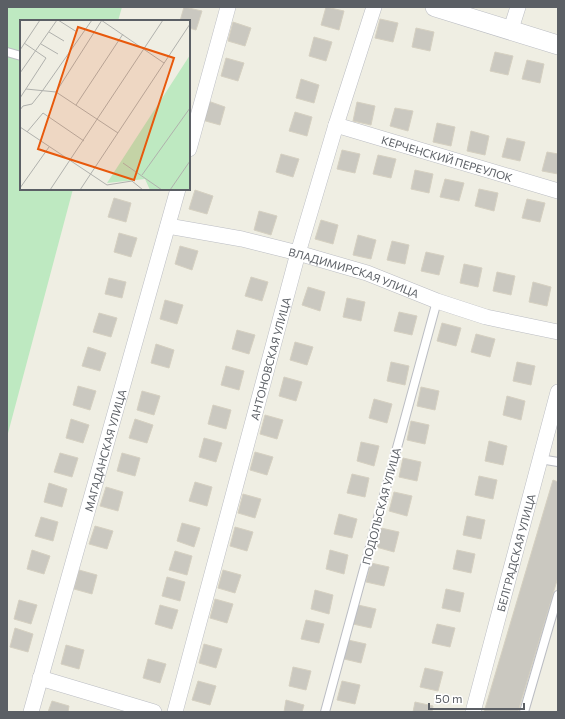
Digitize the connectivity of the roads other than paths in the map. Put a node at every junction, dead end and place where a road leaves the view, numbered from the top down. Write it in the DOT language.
graph roads {
  1 [pos="228,7"];
  2 [pos="374,7"];
  3 [pos="435,7"];
  4 [pos="518,7"];
  5 [pos="511,29"];
  6 [pos="558,44"];
  7 [pos="7,52"];
  8 [pos="20,56"];
  9 [pos="336,125"];
  10 [pos="190,145"];
  11 [pos="178,190"];
  12 [pos="558,191"];
  13 [pos="168,226"];
  14 [pos="298,253"];
  15 [pos="437,301"];
  16 [pos="558,332"];
  17 [pos="558,392"];
  18 [pos="540,459"];
  19 [pos="558,462"];
  20 [pos="558,595"];
  21 [pos="40,678"];
  22 [pos="31,712"];
  23 [pos="154,712"];
  24 [pos="175,712"];
  25 [pos="325,712"];
  26 [pos="473,712"];
  27 [pos="524,712"];
  1 -- 10 [label="street"];
  2 -- 9 [label="street, АНТОНОВСКАЯ УЛИЦА"];
  3 -- 5 [label="street"];
  4 -- 5 [label="street"];
  5 -- 6 [label="street"];
  7 -- 8 [label="lane"];
  9 -- 12 [label="street, КЕРЧЕНСКИЙ ПЕРЕУЛОК"];
  9 -- 14 [label="street, АНТОНОВСКАЯ УЛИЦА"];
  11 -- 13 [label="street, МАГАДАНСКАЯ УЛИЦА"];
  13 -- 14 [label="street, ВЛАДИМИРСКАЯ УЛИЦА"];
  13 -- 21 [label="street, МАГАДАНСКАЯ УЛИЦА"];
  14 -- 15 [label="street, ВЛАДИМИРСКАЯ УЛИЦА"];
  14 -- 24 [label="street, АНТОНОВСКАЯ УЛИЦА"];
  15 -- 16 [label="street, ВЛАДИМИРСКАЯ УЛИЦА"];
  15 -- 25 [label="lane, ПОДОЛЬСКАЯ УЛИЦА"];
  17 -- 18 [label="street, БЕЛГРАДСКАЯ УЛИЦА"];
  18 -- 19 [label="lane"];
  18 -- 26 [label="street, БЕЛГРАДСКАЯ УЛИЦА"];
  20 -- 27 [label="lane"];
  21 -- 22 [label="street, МАГАДАНСКАЯ УЛИЦА"];
  21 -- 23 [label="street"];
}
